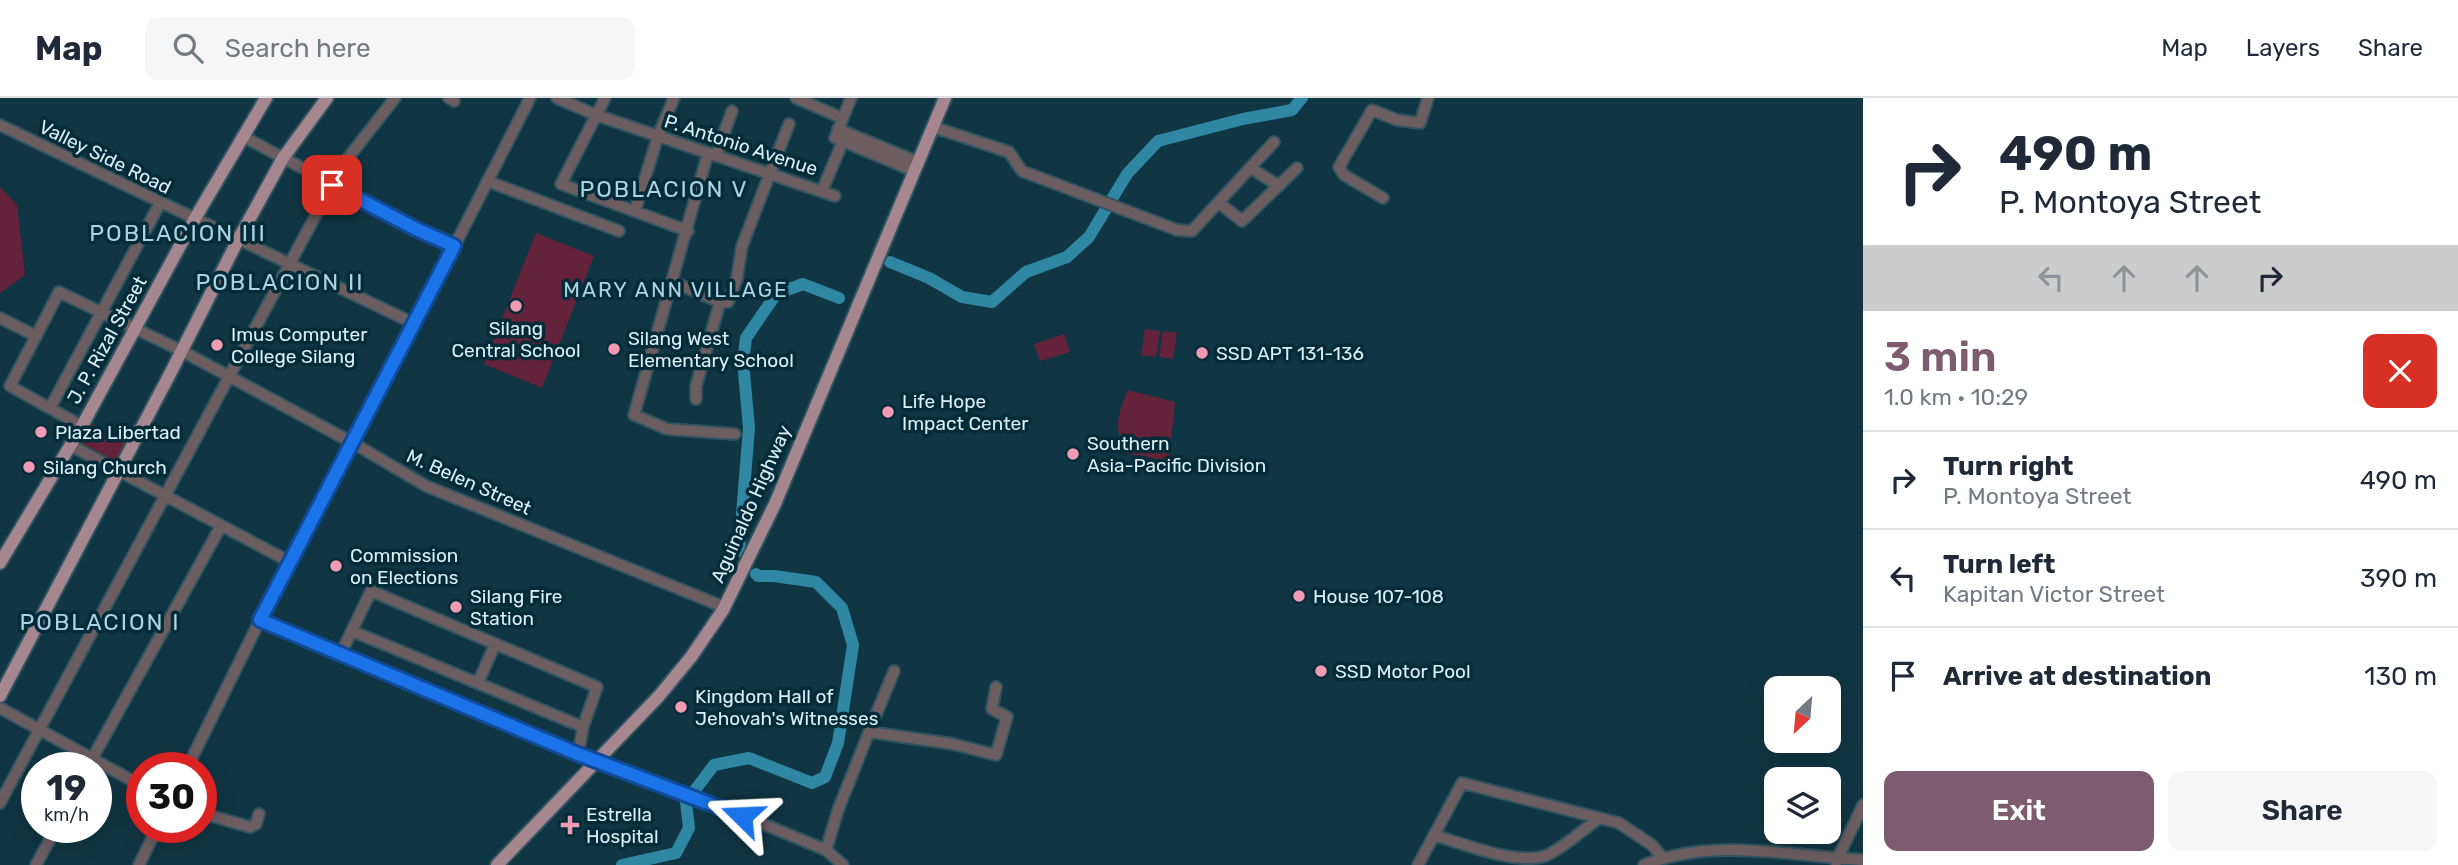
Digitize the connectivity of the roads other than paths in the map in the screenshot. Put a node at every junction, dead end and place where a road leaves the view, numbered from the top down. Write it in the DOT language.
graph roads {
  1 [pos="266,98"];
  2 [pos="327,98"];
  3 [pos="395,98"];
  4 [pos="530,98"];
  5 [pos="557,98"];
  6 [pos="605,98"];
  7 [pos="674,98"];
  8 [pos="796,98"];
  9 [pos="850,98"];
  10 [pos="945,98"];
  11 [pos="1428,98"];
  12 [pos="732,111"];
  13 [pos="596,115"];
  14 [pos="840,123"];
  15 [pos="789,124"];
  16 [pos="0,125"];
  17 [pos="933,127"];
  18 [pos="242,136"];
  19 [pos="658,136"];
  20 [pos="843,141"];
  21 [pos="1274,142"];
  22 [pos="712,155"];
  23 [pos="283,158"];
  24 [pos="916,166"];
  25 [pos="1251,167"];
  26 [pos="1297,167"];
  27 [pos="770,174"];
  28 [pos="487,181"];
  29 [pos="332,185"];
  30 [pos="1279,186"];
  31 [pos="822,191"];
  32 [pos="835,196"];
  33 [pos="1383,198"];
  34 [pos="1219,202"];
  35 [pos="160,203"];
  36 [pos="635,211"];
  37 [pos="194,220"];
  38 [pos="688,231"];
  39 [pos="620,232"];
  40 [pos="237,240"];
  41 [pos="454,246"];
  42 [pos="289,265"];
  43 [pos="673,282"];
  44 [pos="720,302"];
  45 [pos="101,311"];
  46 [pos="0,318"];
  47 [pos="415,324"];
  48 [pos="136,328"];
  49 [pos="36,336"];
  50 [pos="181,351"];
  51 [pos="228,376"];
  52 [pos="696,400"];
  53 [pos="50,408"];
  54 [pos="82,426"];
  55 [pos="735,434"];
  56 [pos="354,443"];
  57 [pos="70,446"];
  58 [pos="118,472"];
  59 [pos="164,496"];
  60 [pos="221,526"];
  61 [pos="290,562"];
  62 [pos="0,564"];
  63 [pos="724,607"];
  64 [pos="260,620"];
  65 [pos="352,631"];
  66 [pos="495,644"];
  67 [pos="341,653"];
  68 [pos="894,671"];
  69 [pos="478,683"];
  70 [pos="996,687"];
  71 [pos="0,696"];
  72 [pos="0,708"];
  73 [pos="583,727"];
  74 [pos="39,730"];
  75 [pos="869,732"];
  76 [pos="72,752"];
  77 [pos="97,752"];
  78 [pos="195,752"];
  79 [pos="578,754"];
  80 [pos="597,762"];
  81 [pos="0,803"];
  82 [pos="1863,805"];
  83 [pos="259,814"];
  84 [pos="217,818"];
  85 [pos="1598,818"];
  86 [pos="1434,835"];
  87 [pos="47,843"];
  88 [pos="150,843"];
  89 [pos="826,850"];
  90 [pos="1663,858"];
  91 [pos="1863,860"];
  92 [pos="1836,862"];
  93 [pos="36,865"];
  94 [pos="139,865"];
  95 [pos="497,865"];
  96 [pos="843,865"];
  97 [pos="1418,865"];
  98 [pos="1644,865"];
  1 -- 18 [label="main road, J. P. Rizal Street"];
  2 -- 23 [label="main road"];
  3 -- 29 [label="street"];
  4 -- 28 [label="street"];
  5 -- 13 [label="street, P. Antonio Avenue"];
  6 -- 13 [label="street"];
  7 -- 19 [label="street"];
  8 -- 14 [label="street"];
  9 -- 14 [label="street"];
  10 -- 17 [label="main road, Aguinaldo Highway"];
  11 -- 33 [label="street"];
  12 -- 22 [label="street"];
  13 -- 19 [label="street, P. Antonio Avenue"];
  13 -- 36 [label="street"];
  14 -- 20 [label="street"];
  14 -- 24 [label="street"];
  15 -- 27 [label="street"];
  16 -- 35 [label="street, Valley Side Road"];
  17 -- 24 [label="main road, Aguinaldo Highway"];
  17 -- 34 [label="street"];
  18 -- 23 [label="street"];
  18 -- 37 [label="main road, J. P. Rizal Street"];
  19 -- 22 [label="street, P. Antonio Avenue"];
  19 -- 36 [label="street"];
  20 -- 24 [label="street"];
  20 -- 31 [label="street"];
  21 -- 25 [label="street"];
  22 -- 27 [label="street, P. Antonio Avenue"];
  22 -- 38 [label="street"];
  23 -- 29 [label="street"];
  23 -- 40 [label="main road"];
  24 -- 63 [label="main road, Aguinaldo Highway"];
  25 -- 30 [label="street"];
  25 -- 34 [label="street"];
  26 -- 30 [label="street"];
  27 -- 31 [label="street, P. Antonio Avenue"];
  27 -- 44 [label="street"];
  28 -- 39 [label="street"];
  28 -- 41 [label="street"];
  29 -- 41 [label="street"];
  29 -- 42 [label="street"];
  30 -- 34 [label="street"];
  31 -- 32 [label="street, P. Antonio Avenue"];
  35 -- 37 [label="street, Valley Side Road"];
  35 -- 45 [label="street"];
  36 -- 38 [label="street"];
  37 -- 40 [label="street, Valley Side Road"];
  37 -- 48 [label="main road, J. P. Rizal Street"];
  38 -- 43 [label="street"];
  40 -- 42 [label="street, Valley Side Road"];
  40 -- 50 [label="main road"];
  41 -- 47 [label="street"];
  42 -- 47 [label="street, Valley Side Road"];
  42 -- 51 [label="street"];
  43 -- 44 [label="street"];
  43 -- 55 [label="street"];
  44 -- 52 [label="street"];
  45 -- 48 [label="street, M. Belen Street"];
  45 -- 49 [label="street, M. Belen Street"];
  45 -- 53 [label="street"];
  46 -- 49 [label="street"];
  47 -- 56 [label="street"];
  48 -- 50 [label="street, M. Belen Street"];
  48 -- 54 [label="main road, J. P. Rizal Street"];
  49 -- 53 [label="street"];
  50 -- 51 [label="street, M. Belen Street"];
  50 -- 58 [label="main road"];
  51 -- 56 [label="street, M. Belen Street"];
  51 -- 59 [label="street"];
  53 -- 54 [label="street"];
  54 -- 57 [label="main road, J. P. Rizal Street"];
  56 -- 61 [label="street"];
  56 -- 63 [label="street, M. Belen Street"];
  57 -- 58 [label="street"];
  57 -- 62 [label="main road, J. P. Rizal Street"];
  58 -- 59 [label="street"];
  58 -- 71 [label="main road"];
  59 -- 60 [label="street"];
  59 -- 74 [label="street"];
  60 -- 61 [label="street"];
  60 -- 77 [label="street"];
  61 -- 64 [label="street"];
  63 -- 80 [label="main road, Aguinaldo Highway"];
  64 -- 67 [label="street"];
  64 -- 78 [label="street"];
  65 -- 66 [label="street"];
  65 -- 67 [label="street"];
  65 -- 69 [label="street"];
  66 -- 69 [label="street"];
  66 -- 73 [label="street"];
  67 -- 79 [label="street"];
  68 -- 75 [label="street"];
  69 -- 73 [label="street"];
  70 -- 75 [label="street"];
  72 -- 74 [label="street"];
  73 -- 79 [label="street"];
  74 -- 76 [label="street"];
  74 -- 81 [label="street"];
  75 -- 89 [label="street"];
  79 -- 80 [label="street"];
  80 -- 89 [label="street"];
  80 -- 95 [label="main road, Aguinaldo Highway"];
  82 -- 92 [label="street"];
  83 -- 84 [label="street"];
  85 -- 86 [label="street"];
  85 -- 86 [label="street"];
  85 -- 90 [label="street"];
  86 -- 97 [label="street"];
  87 -- 93 [label="street"];
  88 -- 94 [label="street"];
  89 -- 96 [label="street"];
  90 -- 92 [label="street"];
  90 -- 98 [label="street"];
  91 -- 92 [label="street"];
}
